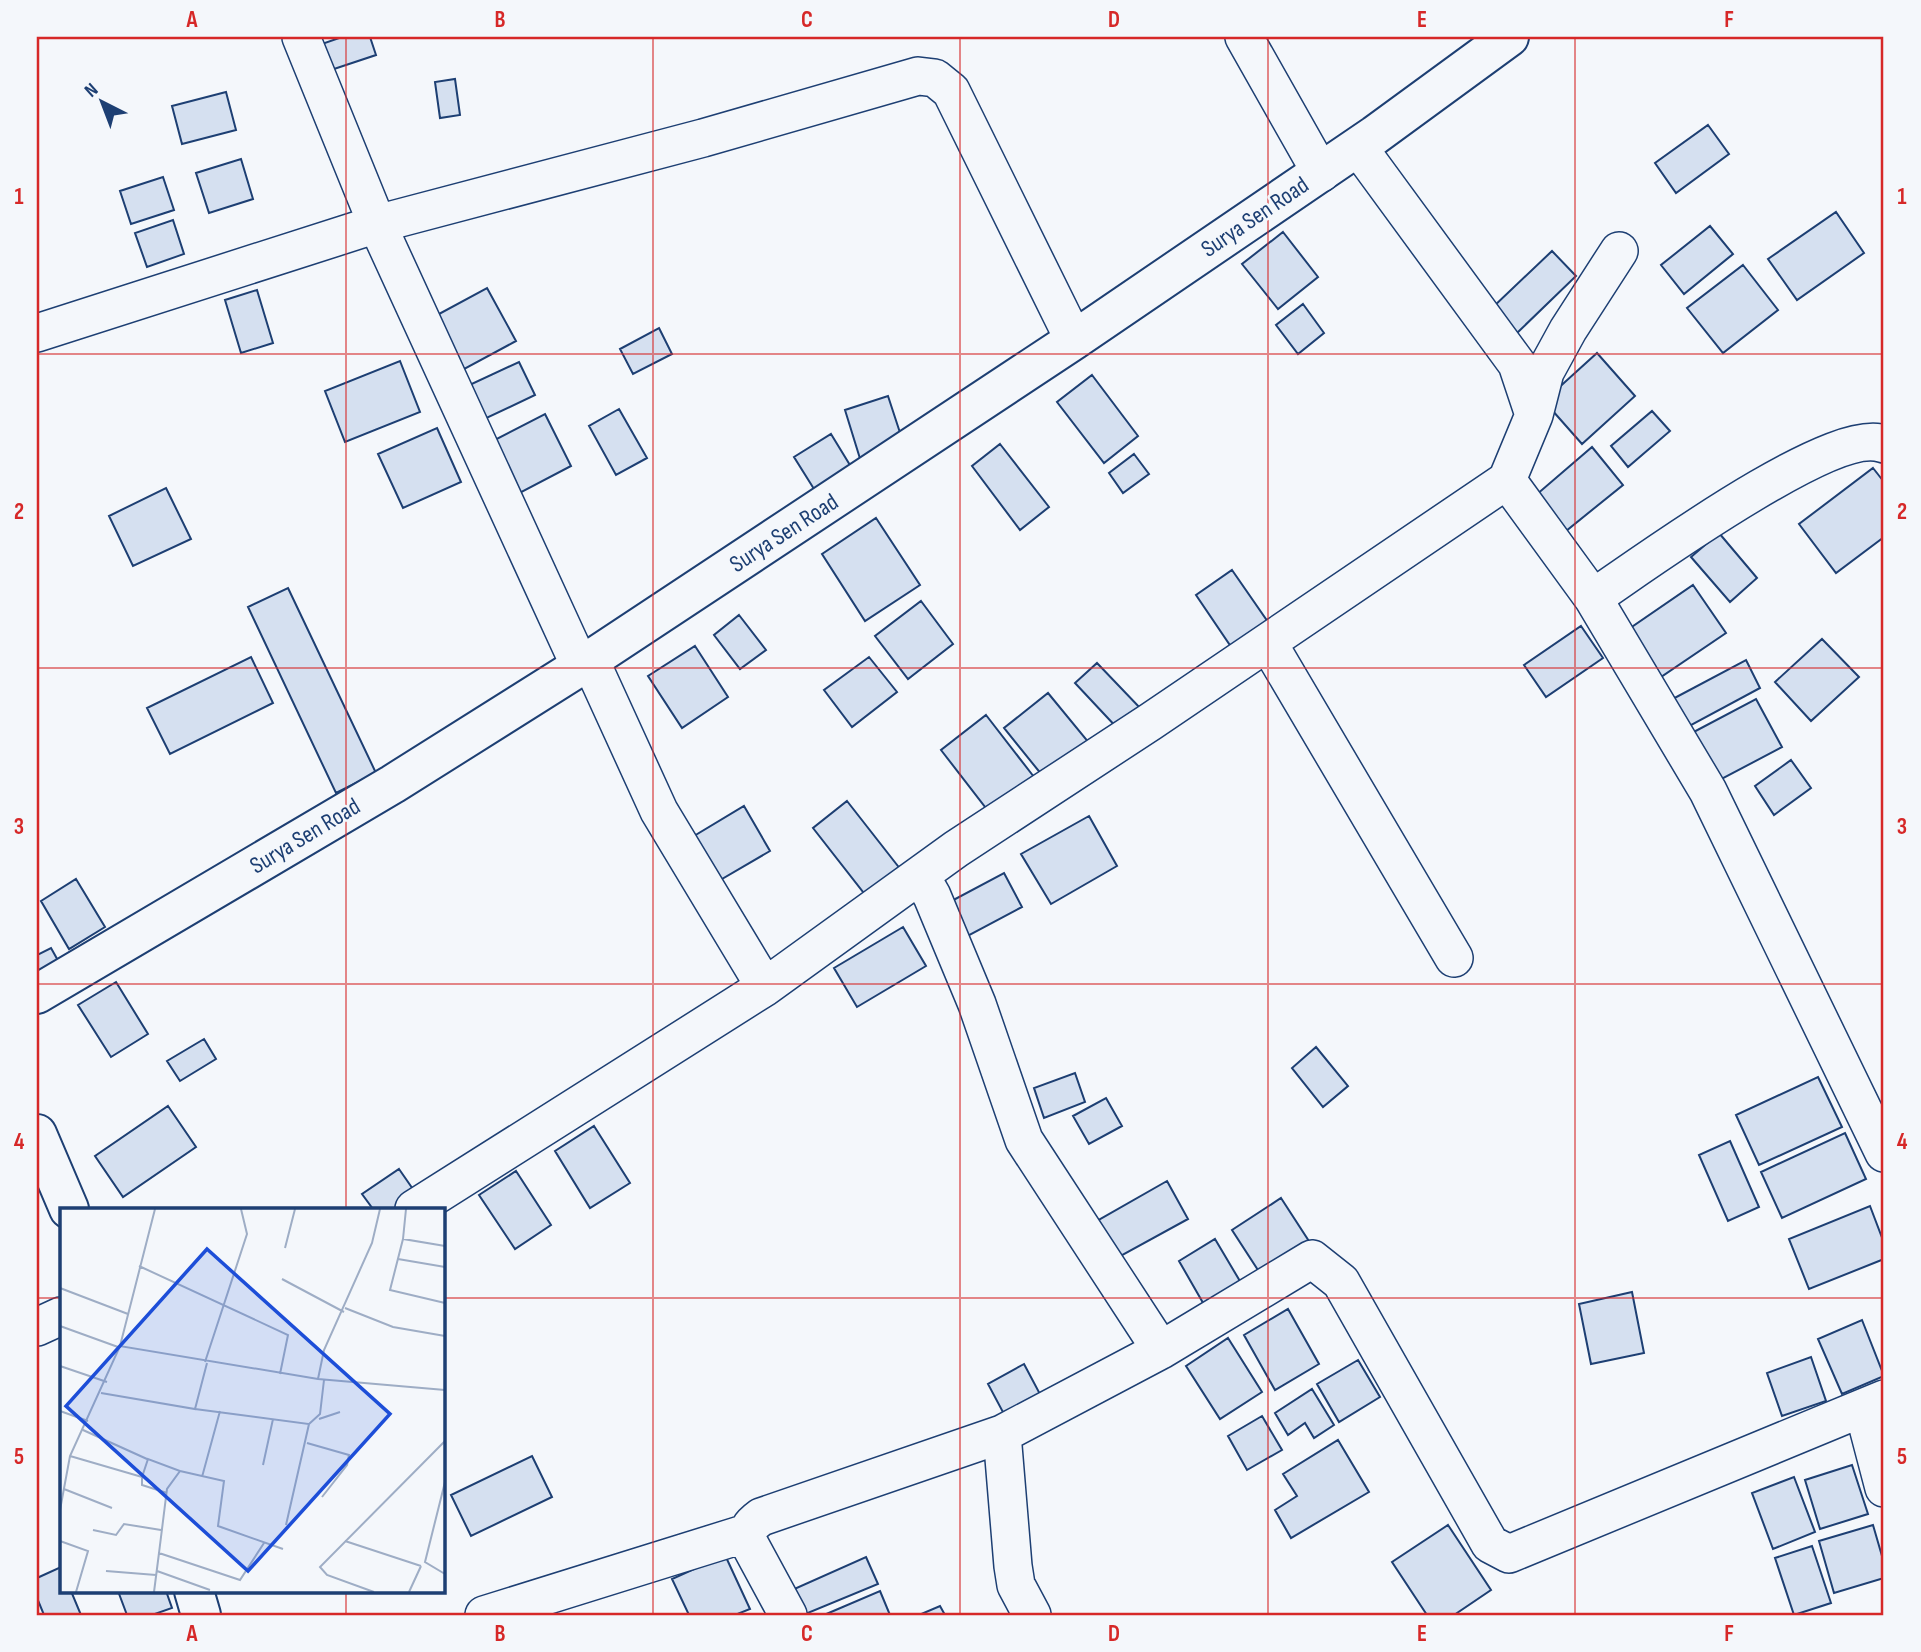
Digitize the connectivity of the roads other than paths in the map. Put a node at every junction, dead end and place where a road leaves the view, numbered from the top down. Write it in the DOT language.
graph roads {
  1 [pos="300,37"];
  2 [pos="1244,37"];
  3 [pos="1509,37"];
  4 [pos="1358,147"];
  5 [pos="1321,173"];
  6 [pos="377,224"];
  7 [pos="1619,251"];
  8 [pos="37,333"];
  9 [pos="1074,340"];
  10 [pos="1535,415"];
  11 [pos="1884,444"];
  12 [pos="1507,480"];
  13 [pos="1593,598"];
  14 [pos="1268,643"];
  15 [pos="585,663"];
  16 [pos="920,875"];
  17 [pos="1454,958"];
  18 [pos="765,987"];
  19 [pos="37,994"];
  20 [pos="37,1134"];
  21 [pos="1884,1153"];
  22 [pos="69,1208"];
  23 [pos="416,1208"];
  24 [pos="60,1316"];
  25 [pos="37,1327"];
  26 [pos="1161,1350"];
  27 [pos="1874,1403"];
  28 [pos="1002,1434"];
  29 [pos="1884,1488"];
  30 [pos="747,1533"];
  31 [pos="194,1592"];
  32 [pos="201,1615"];
  33 [pos="484,1615"];
  34 [pos="788,1615"];
  35 [pos="1032,1615"];
  1 -- 6 [label="street"];
  2 -- 5 [label="street"];
  3 -- 4 [label="street, Surya Sen Road"];
  4 -- 5 [label="street, Surya Sen Road"];
  4 -- 10 [label="street"];
  5 -- 9 [label="street, Surya Sen Road"];
  6 -- 8 [label="street"];
  6 -- 9 [label="street"];
  6 -- 15 [label="street"];
  7 -- 10 [label="street"];
  9 -- 15 [label="street, Surya Sen Road"];
  10 -- 12 [label="street"];
  11 -- 13 [label="street"];
  12 -- 13 [label="street"];
  12 -- 14 [label="street"];
  13 -- 21 [label="street"];
  14 -- 16 [label="street"];
  14 -- 17 [label="street"];
  15 -- 18 [label="street"];
  15 -- 19 [label="street, Surya Sen Road"];
  16 -- 18 [label="street"];
  16 -- 26 [label="street"];
  18 -- 23 [label="street"];
  20 -- 22 [label="street"];
  24 -- 25 [label="street"];
  26 -- 27 [label="street"];
  26 -- 28 [label="street"];
  27 -- 29 [label="street"];
  28 -- 30 [label="street"];
  28 -- 35 [label="street"];
  30 -- 33 [label="street"];
  30 -- 34 [label="street"];
  31 -- 32 [label="street"];
}
